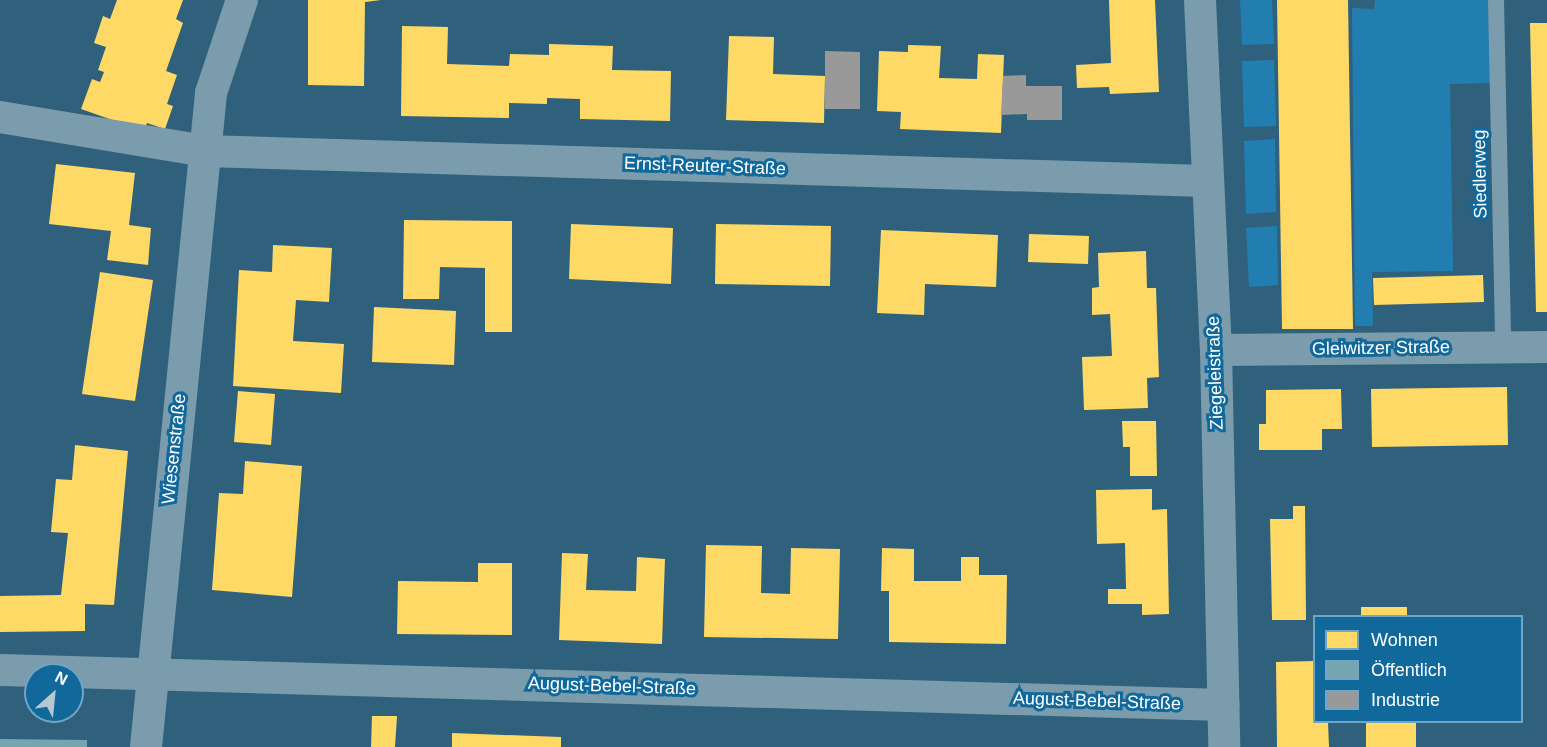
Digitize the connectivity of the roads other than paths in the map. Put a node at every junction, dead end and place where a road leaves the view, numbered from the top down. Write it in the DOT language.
graph roads {
  1 [pos="242,0"];
  2 [pos="1200,0"];
  3 [pos="1496,0"];
  4 [pos="0,117"];
  5 [pos="205,151"];
  6 [pos="1206,180"];
  7 [pos="1547,346"];
  8 [pos="1503,347"];
  9 [pos="1216,350"];
  10 [pos="0,670"];
  11 [pos="151,673"];
  12 [pos="1223,705"];
  13 [pos="146,747"];
  14 [pos="1224,747"];
  1 -- 5 [label="street, Wiesenstraße"];
  2 -- 6 [label="street, Ziegeleistraße"];
  3 -- 8 [label="lane, Siedlerweg"];
  4 -- 5 [label="street"];
  5 -- 6 [label="street, Ernst-Reuter-Straße"];
  5 -- 11 [label="street, Wiesenstraße"];
  6 -- 9 [label="street, Ziegeleistraße"];
  7 -- 8 [label="street, Gleiwitzer Straße"];
  8 -- 9 [label="street, Gleiwitzer Straße"];
  9 -- 12 [label="street, Ziegeleistraße"];
  10 -- 11 [label="street, August-Bebel-Straße"];
  11 -- 12 [label="street, August-Bebel-Straße"];
  11 -- 13 [label="street, Wiesenstraße"];
  12 -- 14 [label="street, Ziegeleistraße"];
}
